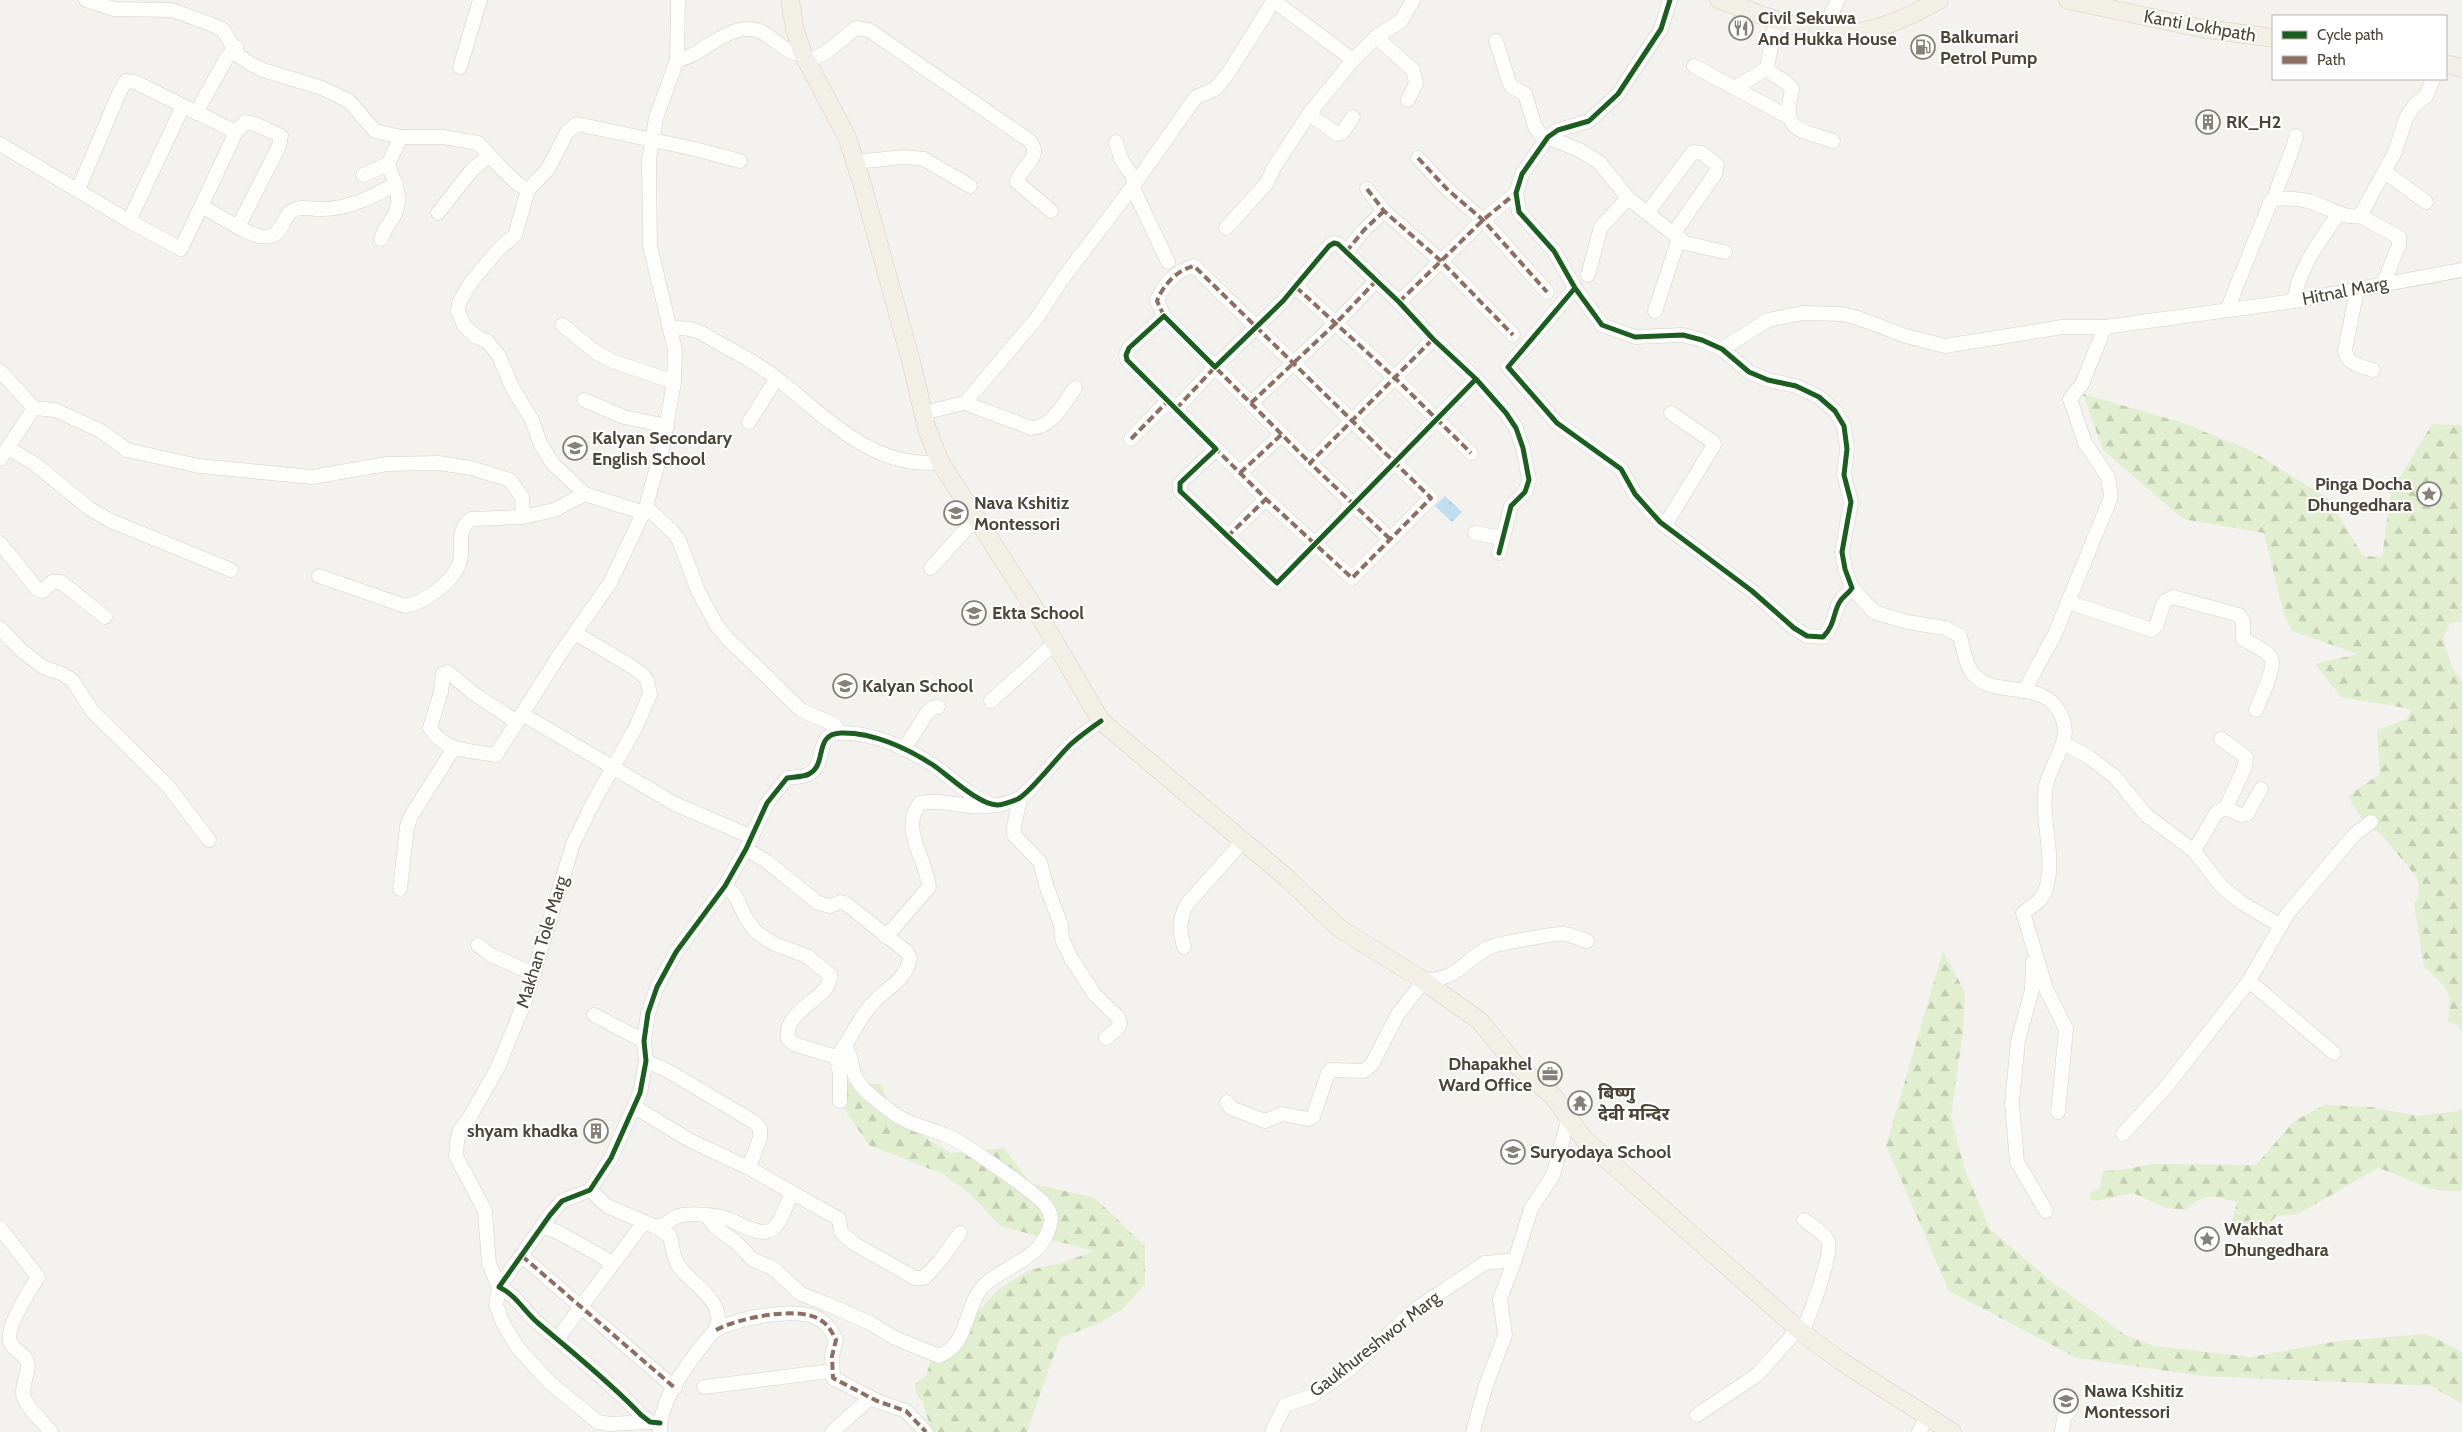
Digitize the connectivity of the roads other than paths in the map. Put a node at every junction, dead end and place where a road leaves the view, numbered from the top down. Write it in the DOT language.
graph roads {
  1 [pos="86,0"];
  2 [pos="480,0"];
  3 [pos="678,0"];
  4 [pos="790,0"];
  5 [pos="1413,0"];
  6 [pos="1670,0"];
  7 [pos="1719,0"];
  8 [pos="1838,0"];
  9 [pos="1939,0"];
  10 [pos="2068,0"];
  11 [pos="1274,1"];
  12 [pos="1776,19"];
  13 [pos="1823,31"];
  14 [pos="1376,37"];
  15 [pos="2272,38"];
  16 [pos="1496,41"];
  17 [pos="236,47"];
  18 [pos="805,58"];
  19 [pos="677,60"];
  20 [pos="1352,60"];
  21 [pos="2447,64"];
  22 [pos="1694,66"];
  23 [pos="460,67"];
  24 [pos="1767,68"];
  25 [pos="2462,68"];
  26 [pos="2433,80"];
  27 [pos="1735,88"];
  28 [pos="1408,100"];
  29 [pos="183,106"];
  30 [pos="196,113"];
  31 [pos="1309,114"];
  32 [pos="1353,117"];
  33 [pos="1790,118"];
  34 [pos="236,132"];
  35 [pos="2296,136"];
  36 [pos="401,137"];
  37 [pos="1547,138"];
  38 [pos="652,140"];
  39 [pos="1833,141"];
  40 [pos="1116,142"];
  41 [pos="0,144"];
  42 [pos="488,156"];
  43 [pos="1418,158"];
  44 [pos="740,161"];
  45 [pos="855,162"];
  46 [pos="388,164"];
  47 [pos="2384,172"];
  48 [pos="364,174"];
  49 [pos="396,184"];
  50 [pos="1134,184"];
  51 [pos="970,186"];
  52 [pos="1367,189"];
  53 [pos="78,190"];
  54 [pos="528,190"];
  55 [pos="1516,193"];
  56 [pos="1628,198"];
  57 [pos="2274,199"];
  58 [pos="2426,202"];
  59 [pos="201,206"];
  60 [pos="1051,211"];
  61 [pos="1384,211"];
  62 [pos="1648,212"];
  63 [pos="438,213"];
  64 [pos="2339,213"];
  65 [pos="2360,216"];
  66 [pos="1483,220"];
  67 [pos="129,221"];
  68 [pos="238,226"];
  69 [pos="1226,228"];
  70 [pos="1676,235"];
  71 [pos="381,239"];
  72 [pos="1346,252"];
  73 [pos="1725,252"];
  74 [pos="1441,261"];
  75 [pos="1168,262"];
  76 [pos="2462,270"];
  77 [pos="1588,275"];
  78 [pos="1376,282"];
  79 [pos="2384,282"];
  80 [pos="1296,287"];
  81 [pos="1575,288"];
  82 [pos="2357,290"];
  83 [pos="1547,292"];
  84 [pos="2294,301"];
  85 [pos="1399,302"];
  86 [pos="1655,310"];
  87 [pos="2227,310"];
  88 [pos="1164,316"];
  89 [pos="1335,324"];
  90 [pos="562,325"];
  91 [pos="1256,326"];
  92 [pos="2105,327"];
  93 [pos="672,328"];
  94 [pos="1513,336"];
  95 [pos="1433,340"];
  96 [pos="1722,349"];
  97 [pos="1294,363"];
  98 [pos="1215,367"];
  99 [pos="2373,370"];
  100 [pos="0,371"];
  101 [pos="1395,378"];
  102 [pos="776,379"];
  103 [pos="1476,379"];
  104 [pos="674,382"];
  105 [pos="1076,388"];
  106 [pos="584,400"];
  107 [pos="968,402"];
  108 [pos="1251,403"];
  109 [pos="1172,405"];
  110 [pos="34,408"];
  111 [pos="923,413"];
  112 [pos="1671,413"];
  113 [pos="1438,420"];
  114 [pos="1352,421"];
  115 [pos="749,422"];
  116 [pos="668,426"];
  117 [pos="1281,435"];
  118 [pos="1131,439"];
  119 [pos="1216,449"];
  120 [pos="4,453"];
  121 [pos="1471,454"];
  122 [pos="940,462"];
  123 [pos="1310,462"];
  124 [pos="1395,464"];
  125 [pos="1240,473"];
  126 [pos="585,494"];
  127 [pos="1266,499"];
  128 [pos="1355,505"];
  129 [pos="645,510"];
  130 [pos="523,517"];
  131 [pos="976,518"];
  132 [pos="1665,525"];
  133 [pos="1475,533"];
  134 [pos="1227,538"];
  135 [pos="1502,538"];
  136 [pos="1390,539"];
  137 [pos="0,543"];
  138 [pos="1314,545"];
  139 [pos="1499,553"];
  140 [pos="931,568"];
  141 [pos="231,570"];
  142 [pos="318,576"];
  143 [pos="1852,588"];
  144 [pos="2068,602"];
  145 [pos="105,617"];
  146 [pos="0,628"];
  147 [pos="575,633"];
  148 [pos="1055,643"];
  149 [pos="2024,691"];
  150 [pos="991,701"];
  151 [pos="938,707"];
  152 [pos="2256,710"];
  153 [pos="520,718"];
  154 [pos="1101,721"];
  155 [pos="839,733"];
  156 [pos="2221,739"];
  157 [pos="2065,744"];
  158 [pos="454,748"];
  159 [pos="904,749"];
  160 [pos="614,766"];
  161 [pos="2261,790"];
  162 [pos="1020,798"];
  163 [pos="996,805"];
  164 [pos="2226,808"];
  165 [pos="2371,822"];
  166 [pos="209,840"];
  167 [pos="1244,840"];
  168 [pos="749,843"];
  169 [pos="2194,851"];
  170 [pos="725,886"];
  171 [pos="400,889"];
  172 [pos="2281,926"];
  173 [pos="886,937"];
  174 [pos="1587,940"];
  175 [pos="478,945"];
  176 [pos="1184,948"];
  177 [pos="2033,949"];
  178 [pos="534,974"];
  179 [pos="1424,981"];
  180 [pos="2248,981"];
  181 [pos="594,1015"];
  182 [pos="1106,1038"];
  183 [pos="644,1041"];
  184 [pos="846,1047"];
  185 [pos="2334,1053"];
  186 [pos="836,1057"];
  187 [pos="646,1061"];
  188 [pos="840,1101"];
  189 [pos="1227,1102"];
  190 [pos="635,1107"];
  191 [pos="2058,1112"];
  192 [pos="1569,1117"];
  193 [pos="2123,1134"];
  194 [pos="749,1168"];
  195 [pos="590,1190"];
  196 [pos="792,1192"];
  197 [pos="2046,1211"];
  198 [pos="707,1216"];
  199 [pos="1804,1220"];
  200 [pos="650,1224"];
  201 [pos="542,1227"];
  202 [pos="0,1228"];
  203 [pos="960,1233"];
  204 [pos="522,1256"];
  205 [pos="1515,1260"];
  206 [pos="613,1262"];
  207 [pos="499,1287"];
  208 [pos="582,1308"];
  209 [pos="716,1330"];
  210 [pos="1800,1330"];
  211 [pos="558,1338"];
  212 [pos="831,1372"];
  213 [pos="704,1387"];
  214 [pos="675,1388"];
  215 [pos="870,1398"];
  216 [pos="2071,1409"];
  217 [pos="1697,1415"];
  218 [pos="1928,1415"];
  219 [pos="657,1426"];
  220 [pos="51,1432"];
  221 [pos="832,1432"];
  222 [pos="926,1432"];
  223 [pos="1272,1432"];
  224 [pos="1473,1432"];
  225 [pos="1919,1432"];
  226 [pos="1952,1432"];
  227 [pos="2062,1432"];
  1 -- 17 [label="street"];
  2 -- 23 [label="street"];
  3 -- 19 [label="street"];
  4 -- 18 [label="main road"];
  5 -- 14 [label="street"];
  6 -- 37 [label="street"];
  7 -- 12 [label="main road"];
  8 -- 13 [label="street"];
  9 -- 13 [label="main road"];
  10 -- 15 [label="main road, Kanti Lokhpath"];
  11 -- 20 [label="street"];
  11 -- 50 [label="street"];
  12 -- 13 [label="main road"];
  12 -- 24 [label="street"];
  14 -- 20 [label="street"];
  14 -- 28 [label="street"];
  16 -- 37 [label="street"];
  17 -- 30 [label="street"];
  17 -- 36 [label="street"];
  18 -- 19 [label="street"];
  18 -- 45 [label="main road"];
  18 -- 60 [label="street"];
  19 -- 38 [label="street"];
  20 -- 31 [label="street"];
  21 -- 25 [label="main road"];
  22 -- 27 [label="street"];
  24 -- 27 [label="street"];
  24 -- 33 [label="street"];
  26 -- 47 [label="street"];
  27 -- 33 [label="street"];
  29 -- 30 [label="street"];
  29 -- 53 [label="street"];
  29 -- 67 [label="street"];
  30 -- 34 [label="street"];
  31 -- 32 [label="street"];
  31 -- 69 [label="street"];
  33 -- 39 [label="street"];
  34 -- 59 [label="street"];
  34 -- 68 [label="street"];
  35 -- 57 [label="street"];
  36 -- 42 [label="street"];
  36 -- 46 [label="street"];
  37 -- 55 [label="street"];
  37 -- 56 [label="street"];
  38 -- 44 [label="street"];
  38 -- 54 [label="street"];
  38 -- 93 [label="street"];
  40 -- 50 [label="street"];
  41 -- 53 [label="street"];
  42 -- 54 [label="street"];
  42 -- 63 [label="street"];
  43 -- 66 [label="street"];
  45 -- 51 [label="street"];
  45 -- 111 [label="main road"];
  46 -- 48 [label="street"];
  46 -- 49 [label="street"];
  47 -- 58 [label="street"];
  47 -- 65 [label="street"];
  49 -- 68 [label="street"];
  49 -- 71 [label="street"];
  50 -- 75 [label="street"];
  50 -- 107 [label="street"];
  52 -- 61 [label="street"];
  53 -- 67 [label="street"];
  54 -- 126 [label="street"];
  55 -- 66 [label="street"];
  55 -- 81 [label="street"];
  56 -- 62 [label="street"];
  56 -- 77 [label="street"];
  57 -- 64 [label="street"];
  57 -- 87 [label="street"];
  59 -- 67 [label="street"];
  59 -- 68 [label="street"];
  61 -- 72 [label="street"];
  61 -- 74 [label="street"];
  62 -- 70 [label="street"];
  62 -- 70 [label="street"];
  64 -- 65 [label="street"];
  64 -- 84 [label="street"];
  65 -- 79 [label="street"];
  66 -- 74 [label="street"];
  66 -- 83 [label="street"];
  70 -- 73 [label="street"];
  70 -- 86 [label="street"];
  72 -- 78 [label="street"];
  72 -- 80 [label="street"];
  74 -- 85 [label="street"];
  74 -- 94 [label="street"];
  76 -- 79 [label="street, Hitnal Marg"];
  78 -- 85 [label="street"];
  78 -- 89 [label="street"];
  79 -- 82 [label="street, Hitnal Marg"];
  80 -- 89 [label="street"];
  80 -- 91 [label="street"];
  81 -- 96 [label="street"];
  81 -- 132 [label="street"];
  82 -- 84 [label="street, Hitnal Marg"];
  82 -- 99 [label="street"];
  84 -- 87 [label="street, Hitnal Marg"];
  85 -- 95 [label="street"];
  87 -- 92 [label="street, Hitnal Marg"];
  88 -- 91 [label="street"];
  88 -- 98 [label="street"];
  88 -- 109 [label="street"];
  89 -- 97 [label="street"];
  89 -- 101 [label="street"];
  90 -- 104 [label="street"];
  91 -- 97 [label="street"];
  91 -- 98 [label="street"];
  92 -- 96 [label="street, Hitnal Marg"];
  92 -- 144 [label="street"];
  93 -- 102 [label="street"];
  93 -- 104 [label="street"];
  95 -- 101 [label="street"];
  95 -- 103 [label="street"];
  96 -- 143 [label="street"];
  97 -- 108 [label="street"];
  97 -- 114 [label="street"];
  98 -- 108 [label="street"];
  98 -- 109 [label="street"];
  100 -- 110 [label="street"];
  101 -- 113 [label="street"];
  101 -- 114 [label="street"];
  102 -- 115 [label="street"];
  102 -- 122 [label="street"];
  103 -- 113 [label="street"];
  103 -- 135 [label="street"];
  104 -- 116 [label="street"];
  105 -- 107 [label="street"];
  106 -- 116 [label="street"];
  107 -- 111 [label="street"];
  108 -- 117 [label="street"];
  109 -- 118 [label="street"];
  109 -- 119 [label="street"];
  110 -- 120 [label="street"];
  110 -- 130 [label="street"];
  111 -- 122 [label="main road"];
  112 -- 132 [label="street"];
  113 -- 121 [label="street"];
  113 -- 124 [label="street"];
  114 -- 123 [label="street"];
  114 -- 124 [label="street"];
  116 -- 129 [label="street"];
  117 -- 123 [label="street"];
  117 -- 125 [label="street"];
  119 -- 125 [label="street"];
  119 -- 134 [label="street"];
  120 -- 141 [label="street"];
  122 -- 131 [label="main road"];
  123 -- 128 [label="street"];
  124 -- 128 [label="street"];
  124 -- 136 [label="street"];
  125 -- 127 [label="street"];
  126 -- 129 [label="street"];
  126 -- 130 [label="street"];
  127 -- 134 [label="street"];
  127 -- 138 [label="street"];
  128 -- 136 [label="street"];
  128 -- 138 [label="street"];
  129 -- 147 [label="street"];
  129 -- 155 [label="street"];
  130 -- 142 [label="street"];
  131 -- 140 [label="street"];
  131 -- 148 [label="main road"];
  132 -- 143 [label="street"];
  133 -- 135 [label="street"];
  134 -- 138 [label="street"];
  135 -- 139 [label="street"];
  136 -- 138 [label="street"];
  137 -- 145 [label="street"];
  143 -- 149 [label="street"];
  144 -- 149 [label="street"];
  144 -- 152 [label="street"];
  146 -- 166 [label="street"];
  147 -- 153 [label="street"];
  147 -- 160 [label="street, Makhan Tole Marg"];
  148 -- 150 [label="street"];
  148 -- 154 [label="main road"];
  149 -- 157 [label="street"];
  151 -- 159 [label="street"];
  153 -- 158 [label="street"];
  153 -- 158 [label="street"];
  153 -- 160 [label="street"];
  154 -- 162 [label="street"];
  154 -- 167 [label="main road"];
  155 -- 159 [label="street"];
  155 -- 168 [label="street"];
  156 -- 164 [label="street"];
  157 -- 169 [label="street"];
  157 -- 177 [label="street"];
  158 -- 171 [label="street"];
  159 -- 163 [label="street"];
  160 -- 168 [label="street"];
  160 -- 178 [label="street, Makhan Tole Marg"];
  161 -- 164 [label="street"];
  162 -- 163 [label="street"];
  162 -- 182 [label="street"];
  163 -- 173 [label="street"];
  164 -- 169 [label="street"];
  165 -- 172 [label="street"];
  167 -- 176 [label="street"];
  167 -- 179 [label="main road"];
  168 -- 170 [label="street"];
  168 -- 173 [label="street"];
  169 -- 172 [label="street"];
  170 -- 183 [label="street"];
  170 -- 186 [label="street"];
  172 -- 180 [label="street"];
  173 -- 184 [label="street"];
  174 -- 179 [label="street"];
  175 -- 178 [label="street"];
  177 -- 191 [label="street"];
  177 -- 197 [label="street"];
  178 -- 207 [label="street, Makhan Tole Marg"];
  179 -- 189 [label="street"];
  179 -- 192 [label="main road"];
  180 -- 185 [label="street"];
  180 -- 193 [label="street"];
  181 -- 183 [label="street"];
  183 -- 187 [label="street"];
  184 -- 186 [label="street"];
  184 -- 198 [label="street"];
  186 -- 188 [label="street"];
  187 -- 190 [label="street"];
  187 -- 194 [label="street"];
  190 -- 194 [label="street"];
  190 -- 195 [label="street"];
  192 -- 205 [label="street"];
  192 -- 210 [label="main road"];
  194 -- 196 [label="street"];
  195 -- 200 [label="street"];
  195 -- 201 [label="street"];
  196 -- 198 [label="street"];
  196 -- 203 [label="street"];
  198 -- 200 [label="street"];
  199 -- 210 [label="street"];
  200 -- 206 [label="street"];
  200 -- 209 [label="street"];
  201 -- 204 [label="street"];
  201 -- 206 [label="street"];
  202 -- 220 [label="street"];
  204 -- 207 [label="street"];
  204 -- 208 [label="street"];
  205 -- 223 [label="street, Gaukhureshwor Marg"];
  205 -- 224 [label="street"];
  206 -- 208 [label="street"];
  207 -- 211 [label="street"];
  207 -- 219 [label="street, Makhan Tole Marg"];
  208 -- 211 [label="street"];
  208 -- 214 [label="street"];
  209 -- 212 [label="street"];
  209 -- 214 [label="street"];
  210 -- 217 [label="street"];
  210 -- 218 [label="main road"];
  211 -- 219 [label="street"];
  212 -- 213 [label="street"];
  212 -- 215 [label="street"];
  214 -- 219 [label="street"];
  215 -- 221 [label="street"];
  215 -- 222 [label="street"];
  216 -- 227 [label="street"];
  218 -- 225 [label="street"];
  218 -- 226 [label="main road"];
}
